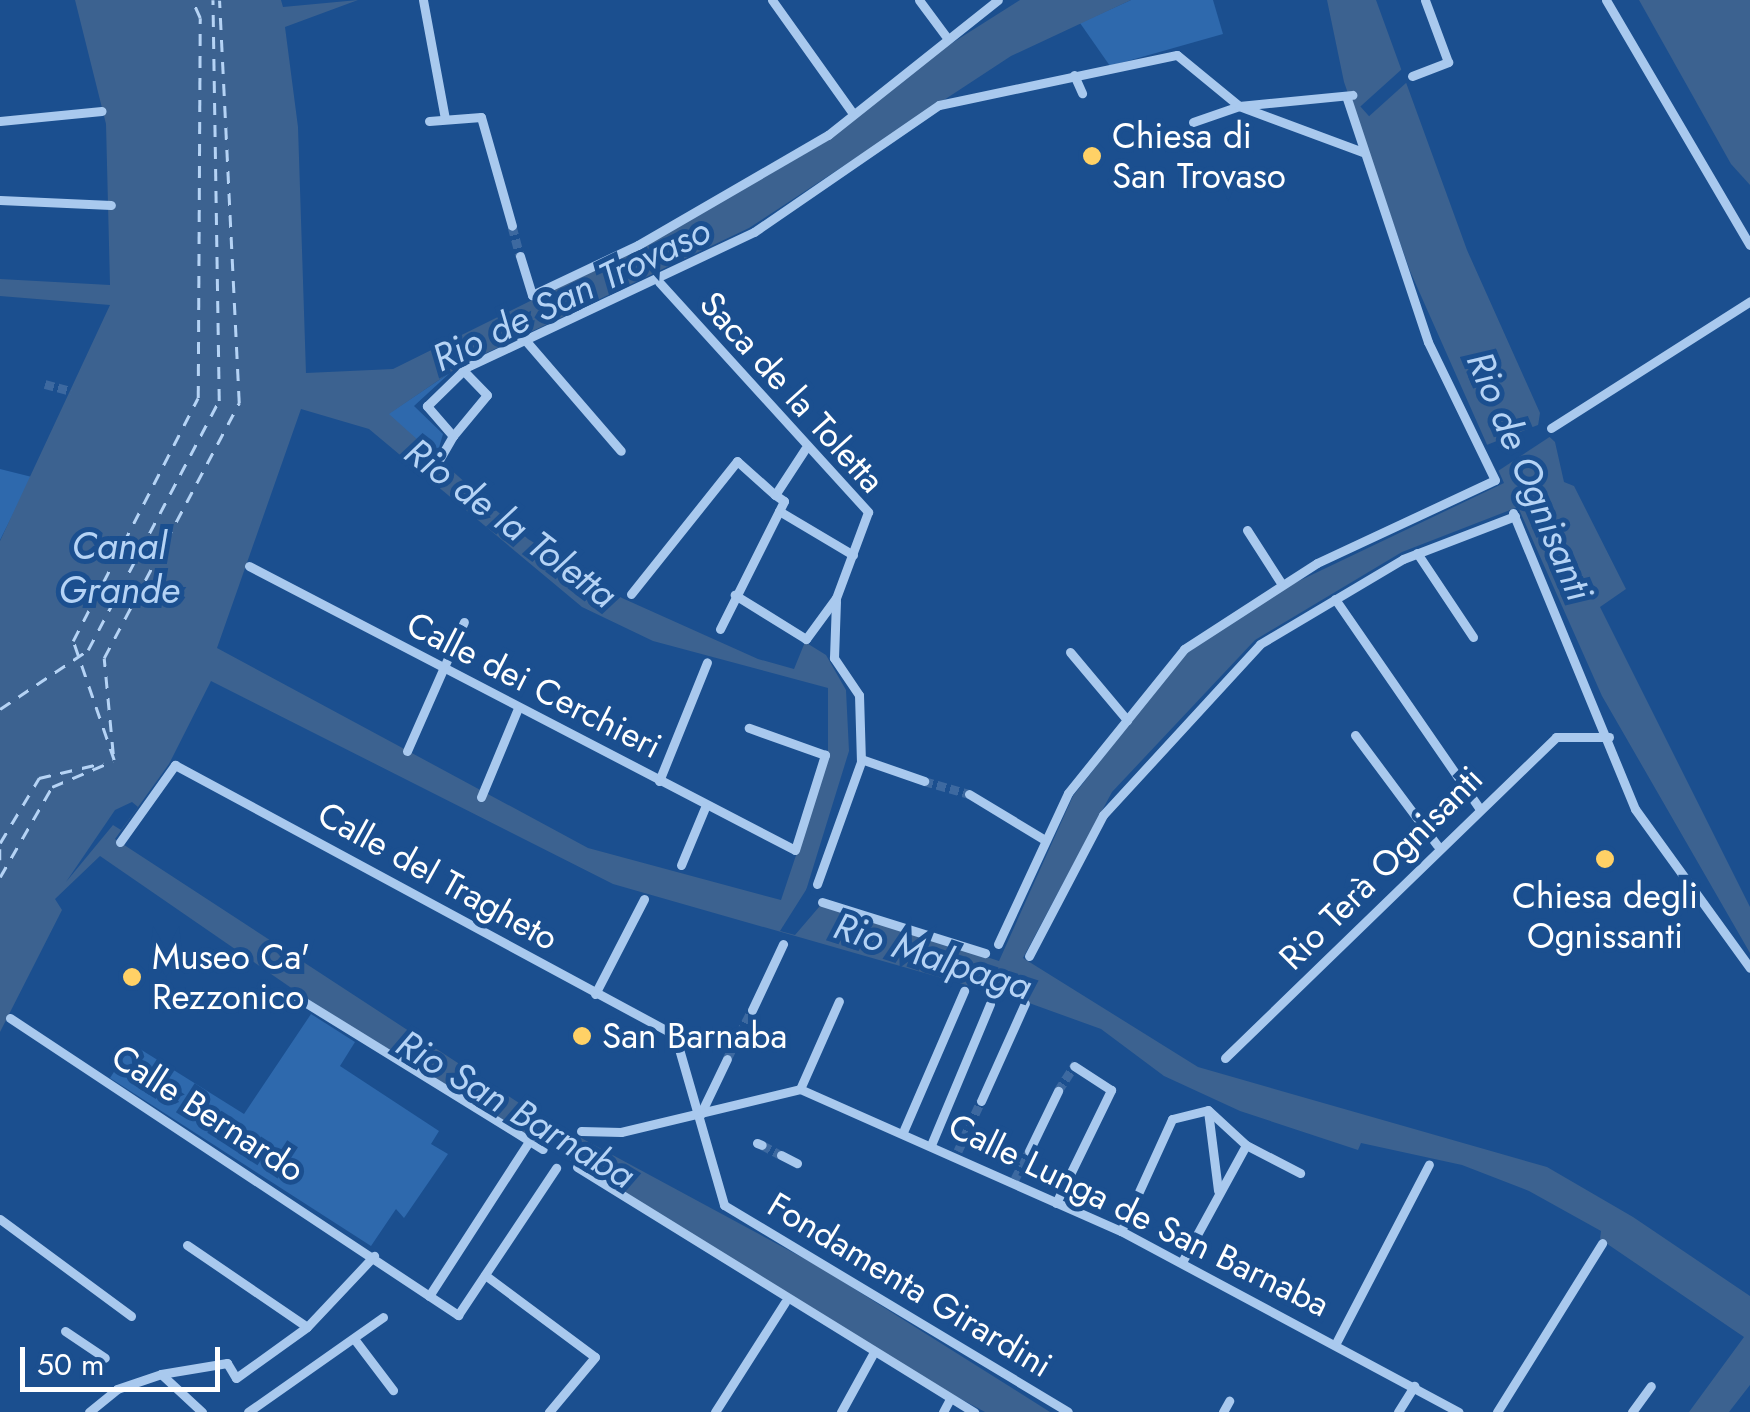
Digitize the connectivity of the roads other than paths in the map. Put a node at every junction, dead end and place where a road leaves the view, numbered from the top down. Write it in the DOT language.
graph roads {
  1 [pos="772,0"];
  2 [pos="919,0"];
  3 [pos="998,0"];
  4 [pos="1425,0"];
  5 [pos="1606,0"];
  6 [pos="422,1"];
  7 [pos="945,35"];
  8 [pos="1074,75"];
  9 [pos="1412,76"];
  10 [pos="1082,93"];
  11 [pos="1239,106"];
  12 [pos="102,111"];
  13 [pos="852,112"];
  14 [pos="445,119"];
  15 [pos="0,121"];
  16 [pos="428,121"];
  17 [pos="1193,122"];
  18 [pos="1363,152"];
  19 [pos="0,200"];
  20 [pos="111,205"];
  21 [pos="512,226"];
  22 [pos="1750,245"];
  23 [pos="520,256"];
  24 [pos="659,282"];
  25 [pos="1750,302"];
  26 [pos="526,341"];
  27 [pos="463,370"];
  28 [pos="1551,428"];
  29 [pos="453,436"];
  30 [pos="805,449"];
  31 [pos="621,451"];
  32 [pos="439,460"];
  33 [pos="780,502"];
  34 [pos="1248,530"];
  35 [pos="1417,552"];
  36 [pos="853,555"];
  37 [pos="248,566"];
  38 [pos="1281,583"];
  39 [pos="632,594"];
  40 [pos="735,595"];
  41 [pos="836,598"];
  42 [pos="1335,599"];
  43 [pos="464,622"];
  44 [pos="816,628"];
  45 [pos="720,629"];
  46 [pos="1473,637"];
  47 [pos="832,640"];
  48 [pos="1070,652"];
  49 [pos="707,662"];
  50 [pos="442,669"];
  51 [pos="518,708"];
  52 [pos="1126,720"];
  53 [pos="749,728"];
  54 [pos="1355,735"];
  55 [pos="1609,737"];
  56 [pos="406,751"];
  57 [pos="860,759"];
  58 [pos="659,781"];
  59 [pos="924,781"];
  60 [pos="969,794"];
  61 [pos="481,797"];
  62 [pos="706,805"];
  63 [pos="1479,808"];
  64 [pos="1045,840"];
  65 [pos="120,842"];
  66 [pos="1438,845"];
  67 [pos="682,865"];
  68 [pos="817,884"];
  69 [pos="644,899"];
  70 [pos="822,902"];
  71 [pos="782,944"];
  72 [pos="998,944"];
  73 [pos="984,954"];
  74 [pos="1029,956"];
  75 [pos="1750,968"];
  76 [pos="964,991"];
  77 [pos="290,993"];
  78 [pos="595,994"];
  79 [pos="839,1001"];
  80 [pos="1025,1003"];
  81 [pos="990,1004"];
  82 [pos="752,1010"];
  83 [pos="10,1018"];
  84 [pos="1225,1058"];
  85 [pos="727,1059"];
  86 [pos="1074,1066"];
  87 [pos="800,1089"];
  88 [pos="1058,1091"];
  89 [pos="981,1101"];
  90 [pos="1208,1110"];
  91 [pos="700,1115"];
  92 [pos="580,1132"];
  93 [pos="903,1132"];
  94 [pos="528,1144"];
  95 [pos="931,1144"];
  96 [pos="1246,1145"];
  97 [pos="543,1149"];
  98 [pos="1029,1151"];
  99 [pos="782,1155"];
  100 [pos="797,1164"];
  101 [pos="1429,1164"];
  102 [pos="577,1167"];
  103 [pos="556,1168"];
  104 [pos="1300,1173"];
  105 [pos="1219,1193"];
  106 [pos="1056,1203"];
  107 [pos="0,1219"];
  108 [pos="1121,1231"];
  109 [pos="1602,1242"];
  110 [pos="187,1245"];
  111 [pos="374,1256"];
  112 [pos="1182,1262"];
  113 [pos="485,1275"];
  114 [pos="431,1294"];
  115 [pos="785,1302"];
  116 [pos="131,1316"];
  117 [pos="383,1318"];
  118 [pos="308,1327"];
  119 [pos="66,1330"];
  120 [pos="355,1340"];
  121 [pos="1337,1341"];
  122 [pos="874,1352"];
  123 [pos="106,1358"];
  124 [pos="160,1374"];
  125 [pos="1414,1386"];
  126 [pos="1651,1386"];
  127 [pos="393,1390"];
  128 [pos="950,1399"];
  129 [pos="1230,1401"];
  130 [pos="89,1412"];
  131 [pos="202,1412"];
  132 [pos="248,1412"];
  133 [pos="550,1412"];
  134 [pos="716,1412"];
  135 [pos="841,1412"];
  136 [pos="943,1412"];
  137 [pos="974,1412"];
  138 [pos="1068,1412"];
  139 [pos="1223,1412"];
  140 [pos="1398,1412"];
  141 [pos="1458,1412"];
  142 [pos="1497,1412"];
  143 [pos="1632,1412"];
  1 -- 13 [label="street"];
  2 -- 7 [label="street"];
  3 -- 7 [label="street"];
  4 -- 9 [label="street"];
  5 -- 22 [label="street"];
  6 -- 14 [label="street"];
  7 -- 13 [label="street"];
  8 -- 10 [label="street"];
  8 -- 11 [label="street"];
  8 -- 24 [label="street"];
  11 -- 17 [label="street"];
  11 -- 18 [label="street"];
  11 -- 18 [label="street"];
  12 -- 15 [label="street"];
  13 -- 23 [label="street"];
  14 -- 16 [label="street"];
  14 -- 21 [label="street"];
  18 -- 38 [label="street"];
  19 -- 20 [label="street"];
  24 -- 26 [label="street"];
  24 -- 30 [label="street, Saca de la Toletta"];
  25 -- 28 [label="street"];
  26 -- 27 [label="street"];
  26 -- 31 [label="street"];
  27 -- 29 [label="street"];
  27 -- 29 [label="street"];
  29 -- 32 [label="street"];
  30 -- 33 [label="street"];
  30 -- 36 [label="street, Saca de la Toletta"];
  33 -- 36 [label="street"];
  33 -- 39 [label="street"];
  33 -- 40 [label="street"];
  34 -- 38 [label="street"];
  35 -- 42 [label="street"];
  35 -- 46 [label="street"];
  35 -- 55 [label="street"];
  36 -- 41 [label="street, Saca de la Toletta"];
  37 -- 50 [label="street, Calle dei Cerchieri"];
  38 -- 52 [label="street"];
  40 -- 44 [label="street"];
  40 -- 45 [label="street"];
  41 -- 44 [label="street"];
  41 -- 47 [label="street"];
  42 -- 63 [label="street"];
  42 -- 74 [label="street"];
  43 -- 50 [label="street"];
  44 -- 47 [label="street"];
  47 -- 57 [label="street"];
  48 -- 52 [label="street"];
  49 -- 58 [label="street"];
  50 -- 51 [label="street, Calle dei Cerchieri"];
  50 -- 56 [label="street"];
  51 -- 58 [label="street, Calle dei Cerchieri"];
  51 -- 61 [label="street"];
  52 -- 64 [label="street"];
  53 -- 62 [label="street, Calle dei Cerchieri"];
  54 -- 66 [label="street"];
  55 -- 63 [label="street, Rio Terà Ognisanti"];
  55 -- 75 [label="street"];
  57 -- 59 [label="street"];
  57 -- 68 [label="street"];
  58 -- 62 [label="street, Calle dei Cerchieri"];
  60 -- 64 [label="street"];
  62 -- 67 [label="street"];
  63 -- 66 [label="street, Rio Terà Ognisanti"];
  64 -- 72 [label="street"];
  65 -- 78 [label="street, Calle del Tragheto"];
  66 -- 84 [label="street, Rio Terà Ognisanti"];
  69 -- 78 [label="street"];
  70 -- 73 [label="street"];
  71 -- 82 [label="street"];
  76 -- 93 [label="street"];
  77 -- 94 [label="street"];
  78 -- 91 [label="street, Calle del Tragheto"];
  79 -- 87 [label="street"];
  80 -- 89 [label="street"];
  81 -- 95 [label="street"];
  83 -- 111 [label="street, Calle Bernardo"];
  85 -- 91 [label="street"];
  86 -- 106 [label="street"];
  87 -- 91 [label="street, Calle Lunga de San Barnaba"];
  87 -- 93 [label="street, Calle Lunga de San Barnaba"];
  88 -- 98 [label="street"];
  90 -- 96 [label="street"];
  90 -- 105 [label="street"];
  90 -- 108 [label="street"];
  91 -- 92 [label="street"];
  91 -- 138 [label="street, Fondamenta Girardini"];
  93 -- 95 [label="street, Calle Lunga de San Barnaba"];
  94 -- 97 [label="street"];
  94 -- 114 [label="street"];
  95 -- 106 [label="street, Calle Lunga de San Barnaba"];
  96 -- 104 [label="street"];
  96 -- 105 [label="street"];
  99 -- 100 [label="street"];
  101 -- 121 [label="street"];
  102 -- 115 [label="street"];
  103 -- 113 [label="street"];
  105 -- 112 [label="street"];
  106 -- 108 [label="street, Calle Lunga de San Barnaba"];
  107 -- 116 [label="street"];
  108 -- 112 [label="street, Calle Lunga de San Barnaba"];
  109 -- 142 [label="street"];
  110 -- 118 [label="street"];
  111 -- 114 [label="street, Calle Bernardo"];
  111 -- 118 [label="street"];
  112 -- 121 [label="street, Calle Lunga de San Barnaba"];
  113 -- 114 [label="street, Calle Bernardo"];
  113 -- 133 [label="street"];
  115 -- 122 [label="street"];
  115 -- 134 [label="street"];
  117 -- 120 [label="street"];
  118 -- 124 [label="street"];
  119 -- 123 [label="street"];
  120 -- 127 [label="street"];
  120 -- 132 [label="street"];
  121 -- 125 [label="street, Calle Lunga de San Barnaba"];
  122 -- 128 [label="street"];
  122 -- 135 [label="street"];
  124 -- 130 [label="street"];
  124 -- 131 [label="street"];
  125 -- 140 [label="street"];
  125 -- 141 [label="street, Calle Lunga de San Barnaba"];
  126 -- 143 [label="street"];
  128 -- 136 [label="street"];
  128 -- 137 [label="street"];
  129 -- 139 [label="street"];
}
